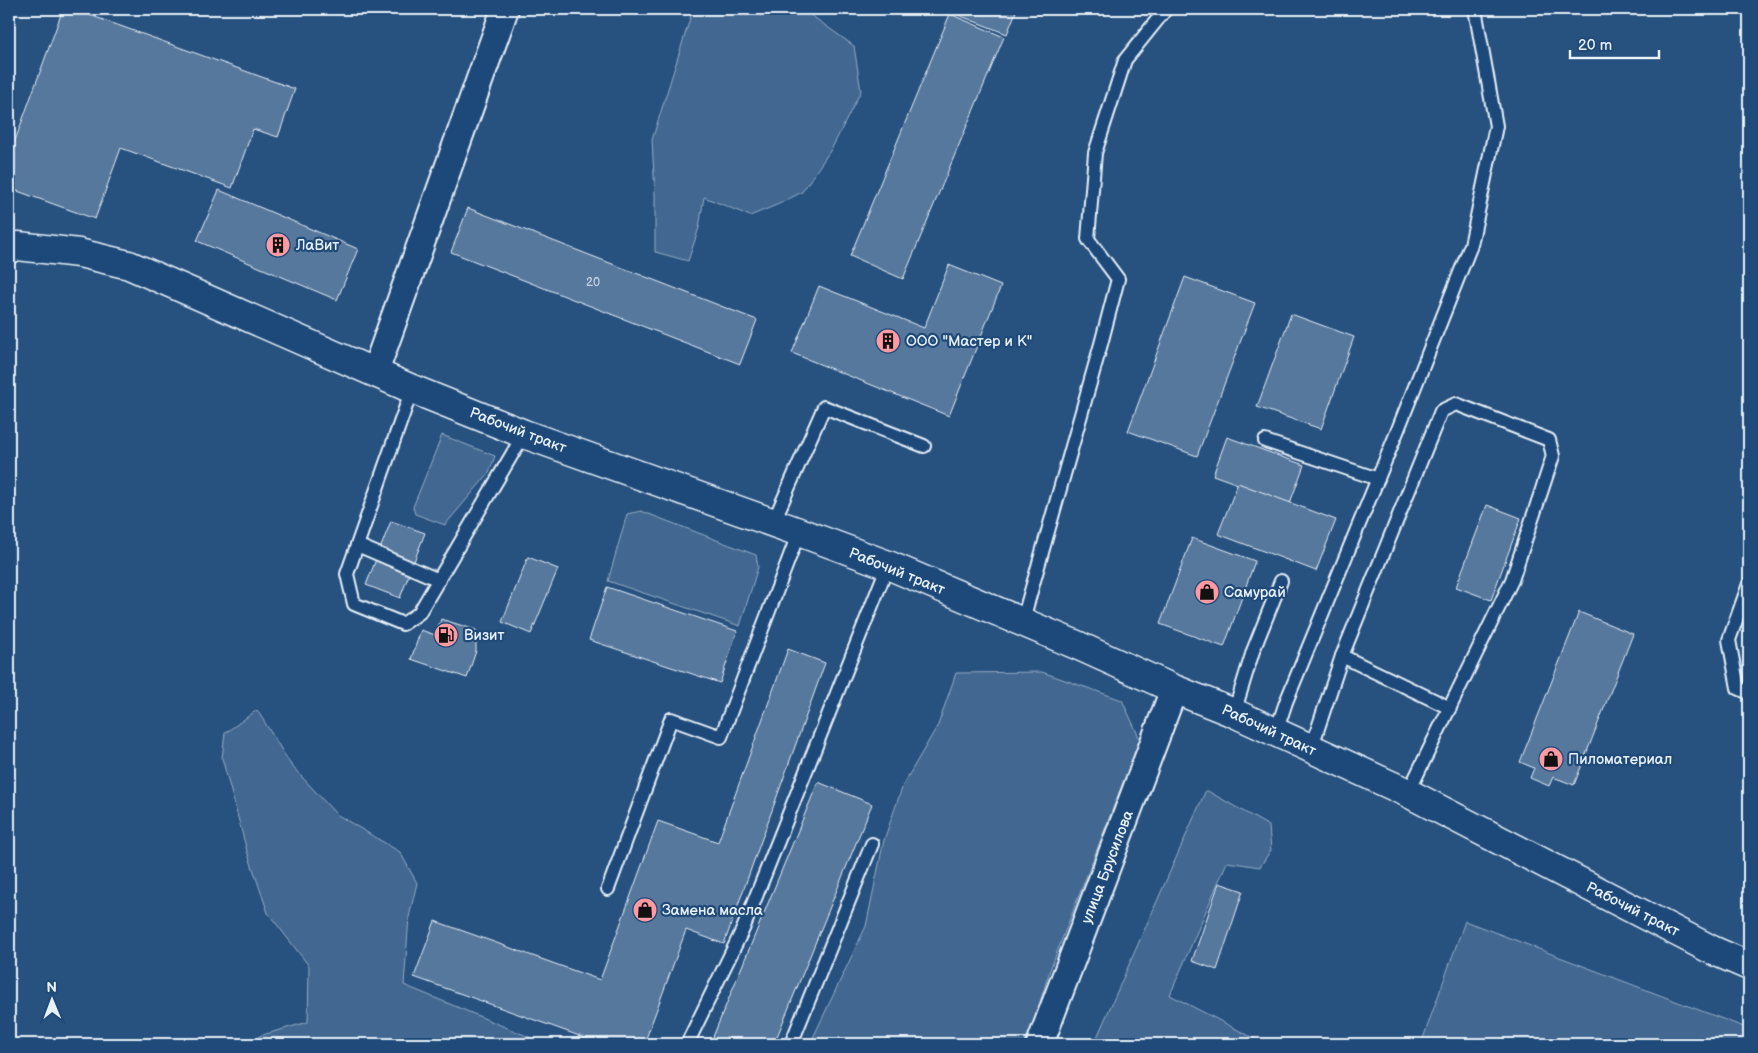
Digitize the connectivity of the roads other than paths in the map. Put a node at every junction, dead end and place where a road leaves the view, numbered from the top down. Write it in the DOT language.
graph roads {
  1 [pos="505,9"];
  2 [pos="1166,9"];
  3 [pos="1475,9"];
  4 [pos="12,246"];
  5 [pos="375,372"];
  6 [pos="412,389"];
  7 [pos="524,434"];
  8 [pos="1265,441"];
  9 [pos="924,446"];
  10 [pos="1378,479"];
  11 [pos="773,523"];
  12 [pos="799,532"];
  13 [pos="356,545"];
  14 [pos="888,566"];
  15 [pos="439,580"];
  16 [pos="1281,581"];
  17 [pos="1749,584"];
  18 [pos="1022,623"];
  19 [pos="1342,656"];
  20 [pos="1174,689"];
  21 [pos="1749,693"];
  22 [pos="1450,708"];
  23 [pos="1234,713"];
  24 [pos="1276,732"];
  25 [pos="1311,749"];
  26 [pos="1408,793"];
  27 [pos="872,844"];
  28 [pos="608,889"];
  29 [pos="1749,966"];
  30 [pos="687,1044"];
  31 [pos="791,1044"];
  32 [pos="1040,1044"];
  1 -- 5 [label="street"];
  2 -- 18 [label="lane"];
  3 -- 10 [label="lane"];
  4 -- 5 [label="street, Рабочий тракт"];
  5 -- 6 [label="street, Рабочий тракт"];
  6 -- 7 [label="street, Рабочий тракт"];
  6 -- 13 [label="lane"];
  7 -- 11 [label="street, Рабочий тракт"];
  7 -- 15 [label="lane"];
  8 -- 10 [label="lane"];
  9 -- 11 [label="lane"];
  10 -- 24 [label="lane"];
  11 -- 12 [label="street, Рабочий тракт"];
  12 -- 14 [label="street, Рабочий тракт"];
  12 -- 28 [label="lane"];
  13 -- 15 [label="lane"];
  13 -- 15 [label="lane"];
  14 -- 18 [label="street, Рабочий тракт"];
  14 -- 30 [label="lane"];
  16 -- 23 [label="lane"];
  17 -- 21 [label="lane"];
  18 -- 20 [label="street, Рабочий тракт"];
  19 -- 22 [label="lane"];
  19 -- 22 [label="lane"];
  19 -- 25 [label="lane"];
  20 -- 23 [label="street, Рабочий тракт"];
  20 -- 32 [label="street, улица Брусилова"];
  22 -- 26 [label="lane"];
  23 -- 24 [label="street, Рабочий тракт"];
  24 -- 25 [label="street, Рабочий тракт"];
  25 -- 26 [label="street, Рабочий тракт"];
  26 -- 29 [label="street, Рабочий тракт"];
  27 -- 31 [label="lane"];
}
